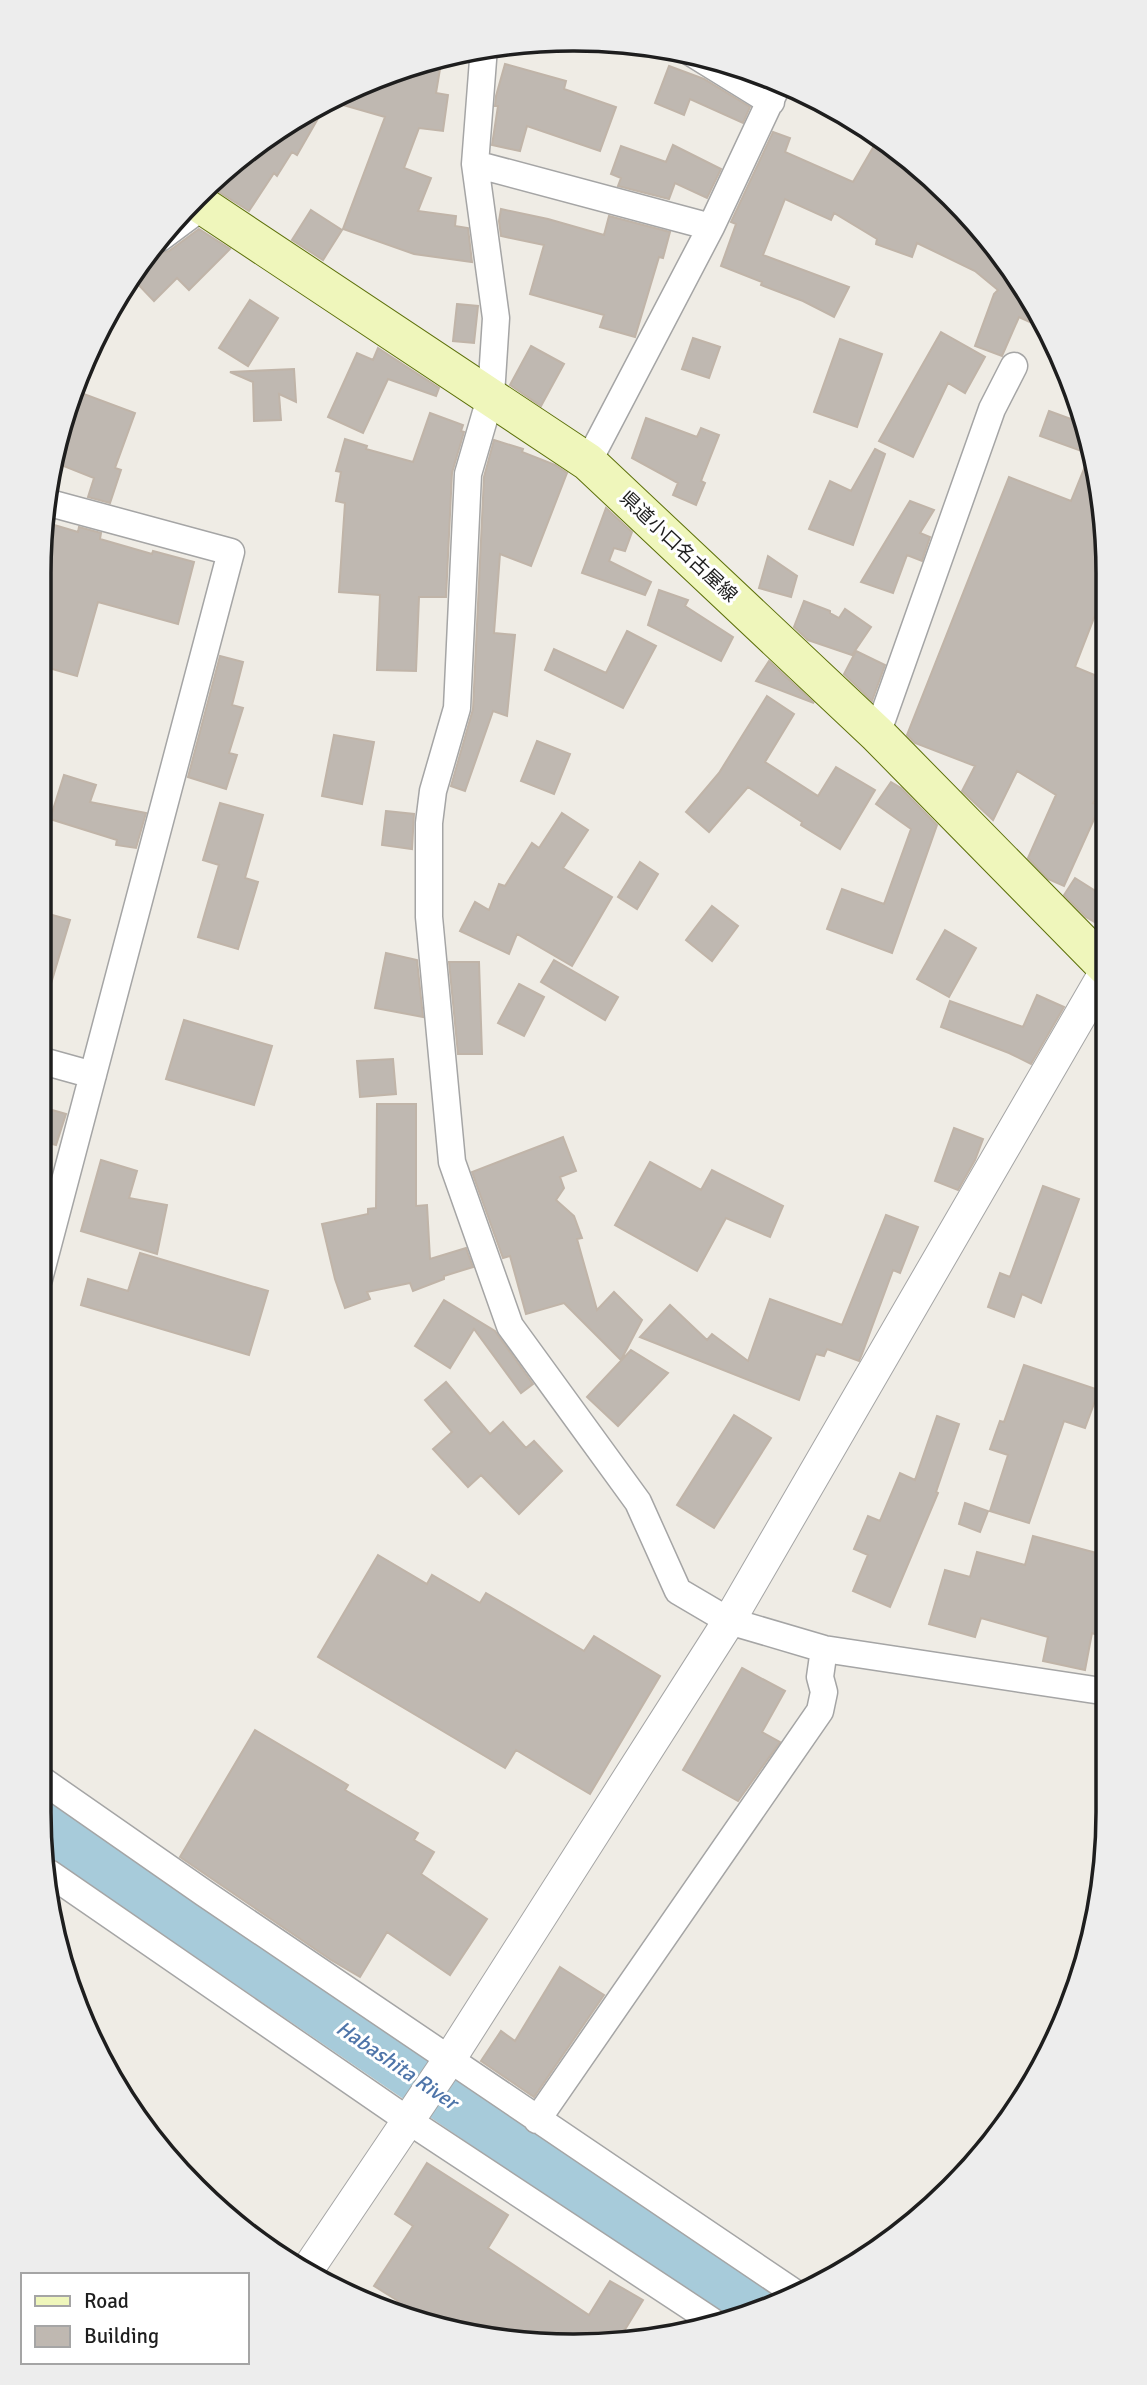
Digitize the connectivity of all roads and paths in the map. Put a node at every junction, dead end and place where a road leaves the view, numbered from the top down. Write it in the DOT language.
graph roads {
  1 [pos="483,59"];
  2 [pos="776,91"];
  3 [pos="475,164"];
  4 [pos="204,204"];
  5 [pos="711,227"];
  6 [pos="1014,366"];
  7 [pos="491,396"];
  8 [pos="588,462"];
  9 [pos="55,504"];
  10 [pos="877,734"];
  11 [pos="1096,960"];
  12 [pos="1096,985"];
  13 [pos="51,1063"];
  14 [pos="93,1074"];
  15 [pos="51,1231"];
  16 [pos="729,1621"];
  17 [pos="824,1648"];
  18 [pos="1096,1690"];
  19 [pos="51,1787"];
  20 [pos="55,1877"];
  21 [pos="447,2063"];
  22 [pos="413,2116"];
  23 [pos="537,2120"];
  24 [pos="312,2264"];
  25 [pos="787,2288"];
  26 [pos="706,2317"];
  1 -- 3 [label="street"];
  2 -- 5 [label="street"];
  3 -- 5 [label="street"];
  3 -- 7 [label="street"];
  4 -- 7 [label="main road, 県道小口名古屋線"];
  5 -- 8 [label="street"];
  6 -- 10 [label="street"];
  7 -- 8 [label="main road, 県道小口名古屋線"];
  7 -- 16 [label="street"];
  8 -- 10 [label="main road, 県道小口名古屋線"];
  9 -- 14 [label="street"];
  10 -- 11 [label="main road, 県道小口名古屋線"];
  12 -- 16 [label="street"];
  13 -- 14 [label="street"];
  14 -- 15 [label="street"];
  16 -- 17 [label="street"];
  16 -- 21 [label="street"];
  17 -- 18 [label="street"];
  17 -- 23 [label="street"];
  19 -- 21 [label="street"];
  20 -- 22 [label="street"];
  21 -- 22 [label="street"];
  21 -- 23 [label="street"];
  22 -- 24 [label="street"];
  22 -- 26 [label="street"];
  23 -- 25 [label="street"];
}
